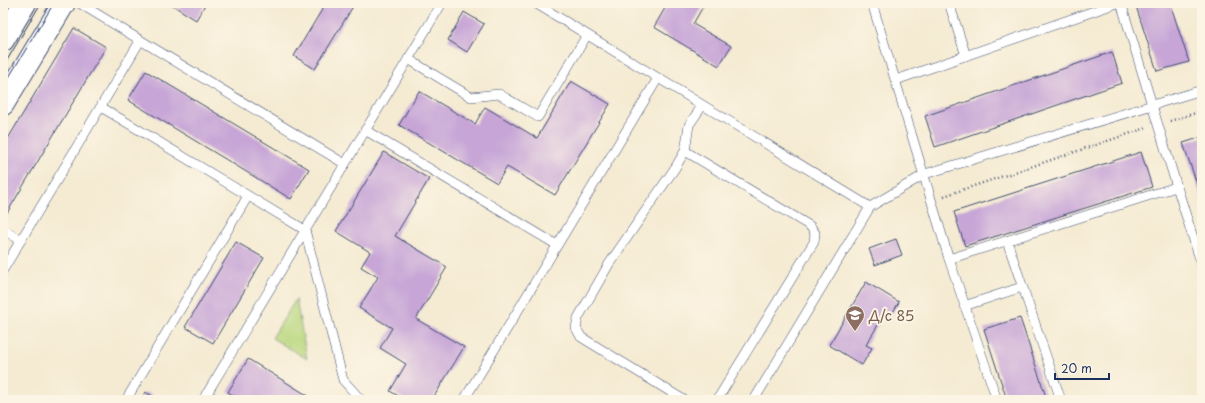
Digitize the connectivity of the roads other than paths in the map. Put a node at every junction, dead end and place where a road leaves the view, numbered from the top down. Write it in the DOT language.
graph roads {
  1 [pos="25,3"];
  2 [pos="64,3"];
  3 [pos="79,3"];
  4 [pos="442,3"];
  5 [pos="535,3"];
  6 [pos="872,3"];
  7 [pos="949,3"];
  8 [pos="1117,3"];
  9 [pos="1121,3"];
  10 [pos="587,35"];
  11 [pos="3,40"];
  12 [pos="140,40"];
  13 [pos="966,56"];
  14 [pos="408,59"];
  15 [pos="658,78"];
  16 [pos="896,80"];
  17 [pos="1202,90"];
  18 [pos="3,104"];
  19 [pos="1153,105"];
  20 [pos="702,106"];
  21 [pos="101,107"];
  22 [pos="365,130"];
  23 [pos="685,151"];
  24 [pos="345,164"];
  25 [pos="925,174"];
  26 [pos="1176,187"];
  27 [pos="248,196"];
  28 [pos="870,206"];
  29 [pos="3,230"];
  30 [pos="305,230"];
  31 [pos="21,240"];
  32 [pos="1007,241"];
  33 [pos="558,245"];
  34 [pos="949,259"];
  35 [pos="1202,265"];
  36 [pos="3,270"];
  37 [pos="1022,287"];
  38 [pos="964,306"];
  39 [pos="205,397"];
  40 [pos="126,400"];
  41 [pos="216,400"];
  42 [pos="361,400"];
  43 [pos="464,400"];
  44 [pos="684,400"];
  45 [pos="717,400"];
  46 [pos="754,400"];
  47 [pos="998,400"];
  48 [pos="1061,400"];
  1 -- 11 [label="main road"];
  2 -- 18 [label="main road"];
  3 -- 12 [label="lane"];
  4 -- 14 [label="lane"];
  5 -- 10 [label="lane"];
  6 -- 16 [label="lane"];
  7 -- 13 [label="lane"];
  8 -- 13 [label="lane"];
  9 -- 19 [label="lane"];
  10 -- 14 [label="lane"];
  10 -- 15 [label="lane"];
  12 -- 21 [label="lane"];
  12 -- 24 [label="lane"];
  13 -- 16 [label="lane"];
  14 -- 22 [label="lane"];
  15 -- 20 [label="lane"];
  15 -- 33 [label="lane"];
  16 -- 25 [label="lane"];
  17 -- 19 [label="lane"];
  19 -- 25 [label="lane"];
  19 -- 26 [label="lane"];
  20 -- 23 [label="lane"];
  20 -- 28 [label="lane"];
  21 -- 27 [label="lane"];
  21 -- 31 [label="lane"];
  22 -- 24 [label="lane"];
  22 -- 33 [label="lane"];
  23 -- 44 [label="lane"];
  23 -- 45 [label="lane"];
  24 -- 30 [label="lane"];
  25 -- 28 [label="lane"];
  25 -- 34 [label="lane"];
  26 -- 32 [label="lane"];
  26 -- 35 [label="lane"];
  27 -- 30 [label="lane"];
  27 -- 40 [label="lane"];
  28 -- 46 [label="lane"];
  29 -- 31 [label="lane"];
  30 -- 39 [label="lane"];
  30 -- 42 [label="lane"];
  31 -- 36 [label="lane"];
  32 -- 34 [label="lane"];
  32 -- 37 [label="lane"];
  33 -- 43 [label="lane"];
  34 -- 38 [label="lane"];
  37 -- 38 [label="lane"];
  37 -- 48 [label="lane"];
  38 -- 47 [label="lane"];
  39 -- 41 [label="lane"];
}
